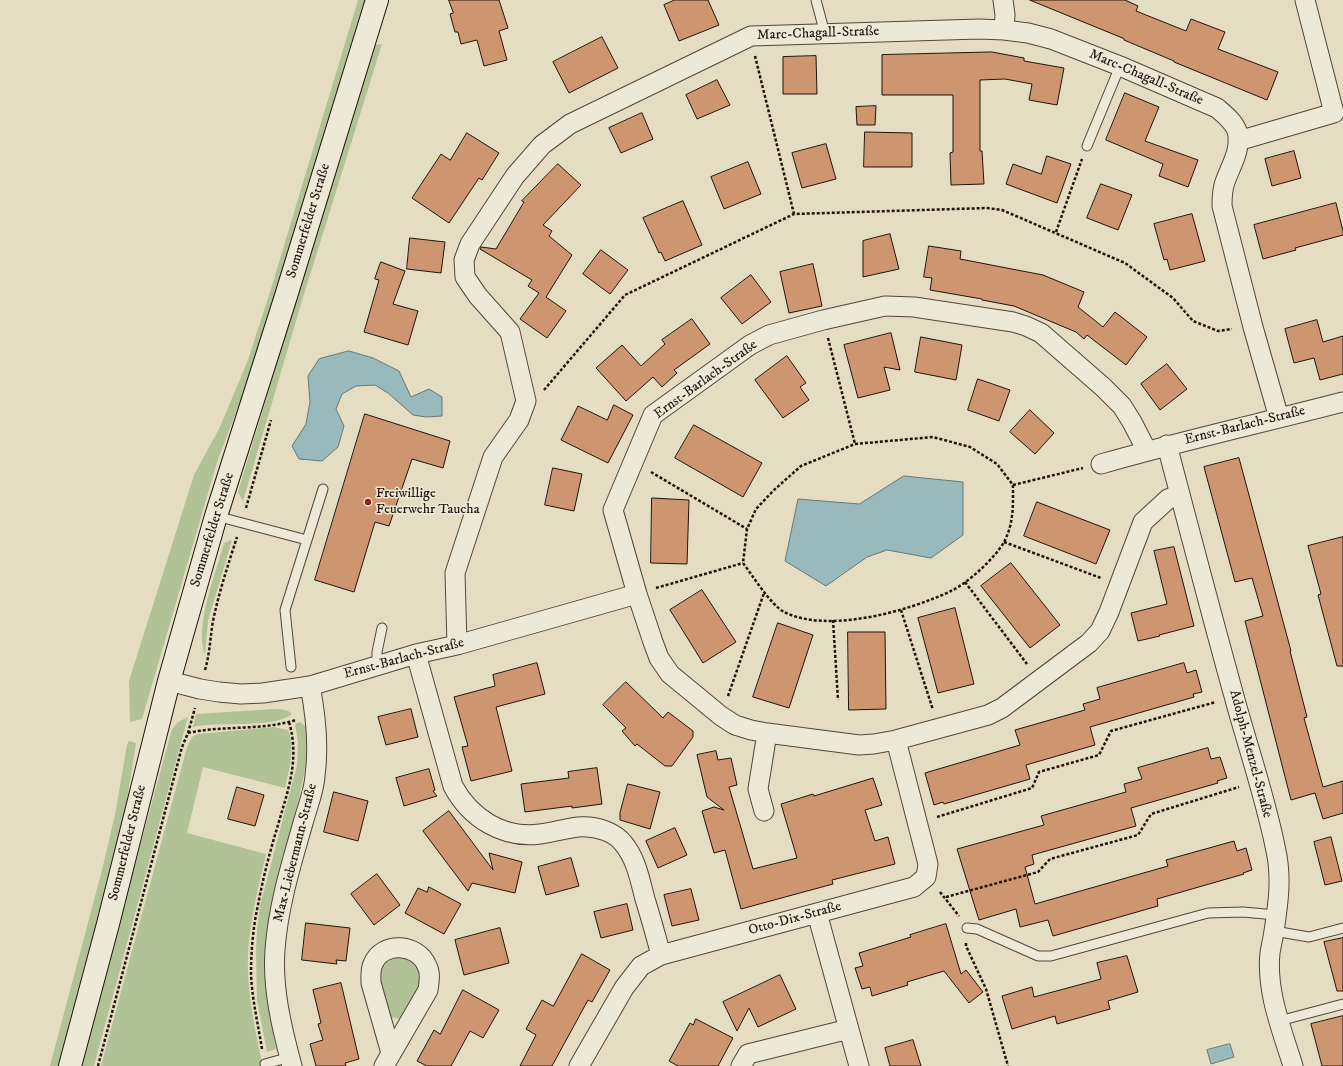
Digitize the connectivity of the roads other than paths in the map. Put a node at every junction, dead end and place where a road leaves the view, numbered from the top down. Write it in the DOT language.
graph roads {
  1 [pos="377,0"];
  2 [pos="816,0"];
  3 [pos="1003,0"];
  4 [pos="1305,0"];
  5 [pos="1004,30"];
  6 [pos="825,34"];
  7 [pos="1120,66"];
  8 [pos="1238,141"];
  9 [pos="1087,146"];
  10 [pos="1343,402"];
  11 [pos="1279,418"];
  12 [pos="1167,445"];
  13 [pos="1147,451"];
  14 [pos="1101,464"];
  15 [pos="323,489"];
  16 [pos="1180,494"];
  17 [pos="216,516"];
  18 [pos="307,540"];
  19 [pos="637,594"];
  20 [pos="382,628"];
  21 [pos="457,645"];
  22 [pos="416,654"];
  23 [pos="377,665"];
  24 [pos="291,667"];
  25 [pos="169,681"];
  26 [pos="310,686"];
  27 [pos="767,733"];
  28 [pos="896,740"];
  29 [pos="764,811"];
  30 [pos="818,913"];
  31 [pos="1275,923"];
  32 [pos="967,928"];
  33 [pos="1343,928"];
  34 [pos="661,955"];
  35 [pos="1343,1004"];
  36 [pos="1279,1021"];
  37 [pos="849,1029"];
  38 [pos="387,1059"];
  39 [pos="291,1062"];
  40 [pos="265,1064"];
  41 [pos="70,1066"];
  42 [pos="579,1066"];
  43 [pos="741,1066"];
  44 [pos="859,1066"];
  45 [pos="1293,1066"];
  1 -- 17 [label="main road, Sommerfelder Straße"];
  2 -- 6 [label="lane"];
  3 -- 5 [label="street"];
  4 -- 8 [label="street"];
  5 -- 6 [label="street, Marc-Chagall-Straße"];
  5 -- 7 [label="street, Marc-Chagall-Straße"];
  6 -- 21 [label="street, Marc-Chagall-Straße"];
  7 -- 8 [label="street, Marc-Chagall-Straße"];
  7 -- 9 [label="lane"];
  8 -- 11 [label="street"];
  10 -- 11 [label="street, Ernst-Barlach-Straße"];
  11 -- 12 [label="street, Ernst-Barlach-Straße"];
  12 -- 13 [label="street, Ernst-Barlach-Straße"];
  12 -- 16 [label="street, Adolph-Menzel-Straße"];
  13 -- 14 [label="street, Ernst-Barlach-Straße"];
  13 -- 19 [label="street, Ernst-Barlach-Straße"];
  15 -- 18 [label="lane"];
  16 -- 28 [label="street, Ernst-Barlach-Straße"];
  16 -- 31 [label="street, Adolph-Menzel-Straße"];
  17 -- 18 [label="lane"];
  17 -- 25 [label="main road, Sommerfelder Straße"];
  18 -- 24 [label="lane"];
  19 -- 21 [label="street, Ernst-Barlach-Straße"];
  19 -- 27 [label="street, Ernst-Barlach-Straße"];
  20 -- 23 [label="lane"];
  21 -- 22 [label="street, Ernst-Barlach-Straße"];
  22 -- 23 [label="street, Ernst-Barlach-Straße"];
  22 -- 34 [label="street"];
  23 -- 26 [label="street, Ernst-Barlach-Straße"];
  25 -- 26 [label="street, Ernst-Barlach-Straße"];
  25 -- 41 [label="main road, Sommerfelder Straße"];
  26 -- 39 [label="street, Max-Liebermann-Straße"];
  27 -- 28 [label="street, Ernst-Barlach-Straße"];
  27 -- 29 [label="street"];
  28 -- 30 [label="street, Otto-Dix-Straße"];
  30 -- 34 [label="street, Otto-Dix-Straße"];
  30 -- 37 [label="street"];
  31 -- 32 [label="lane"];
  31 -- 33 [label="lane"];
  31 -- 36 [label="street, Adolph-Menzel-Straße"];
  34 -- 42 [label="street, Otto-Dix-Straße"];
  35 -- 36 [label="lane"];
  36 -- 45 [label="street, Adolph-Menzel-Straße"];
  37 -- 43 [label="street"];
  37 -- 44 [label="street"];
  38 -- 38 [label="street"];
  39 -- 40 [label="lane"];
}
